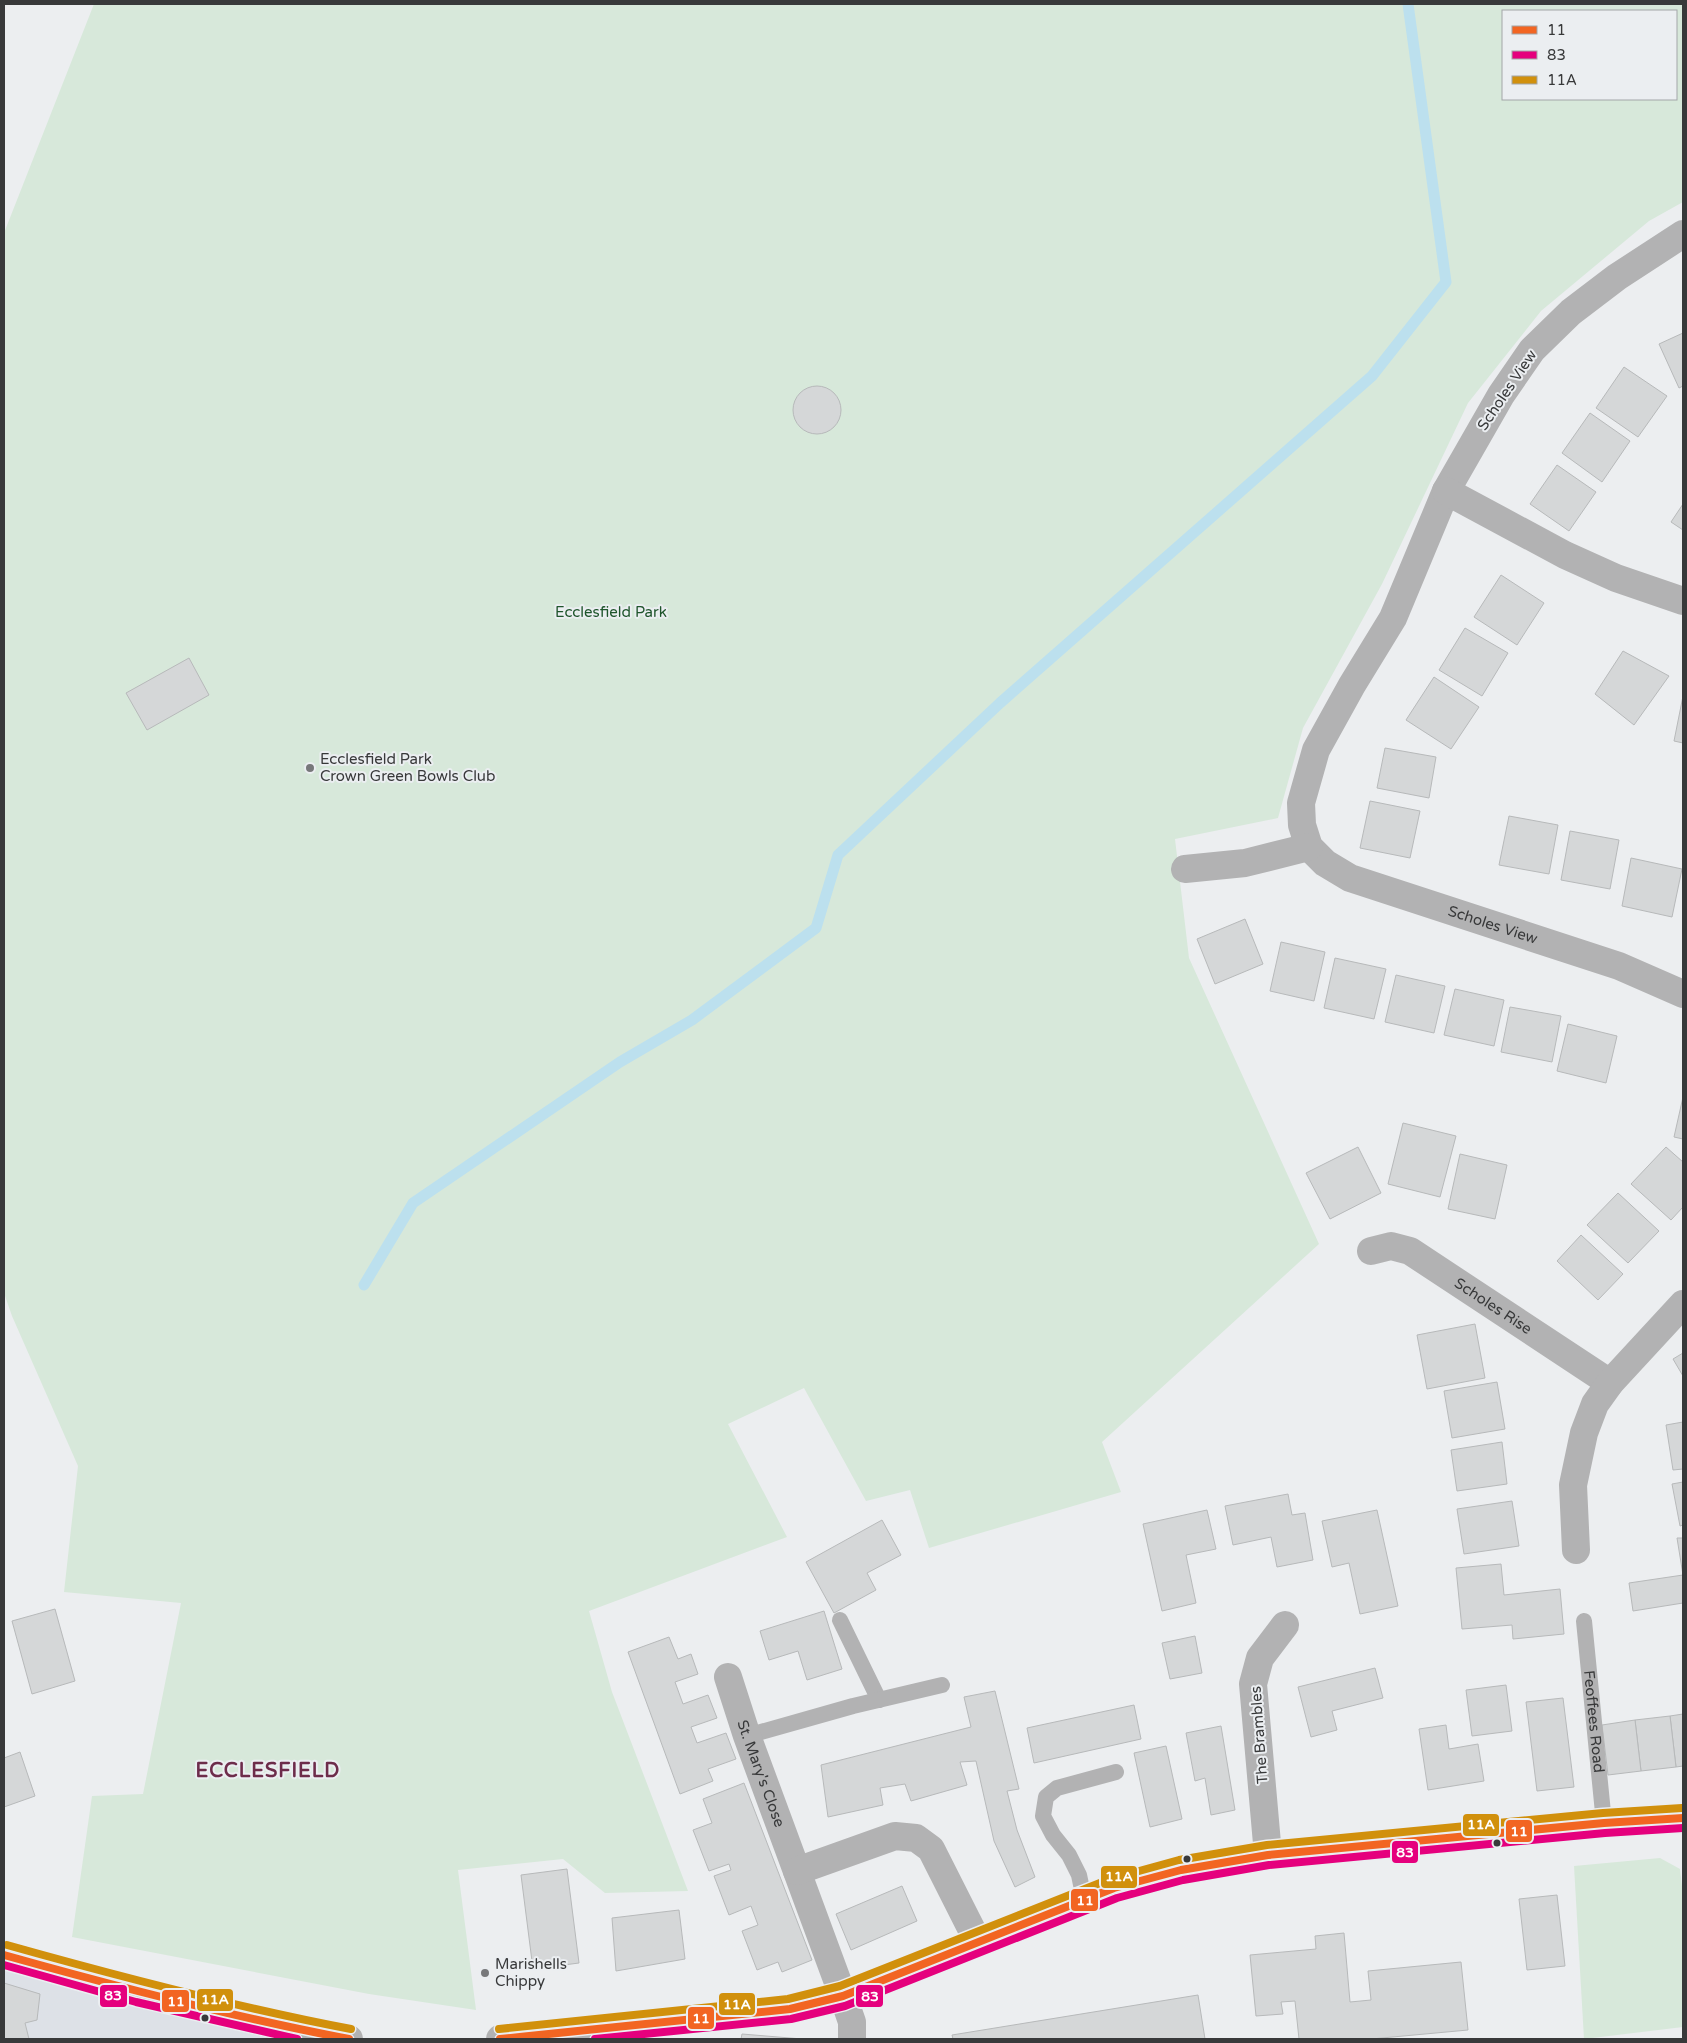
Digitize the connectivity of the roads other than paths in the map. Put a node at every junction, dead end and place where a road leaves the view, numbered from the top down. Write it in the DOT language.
graph roads {
  1 [pos="1683,234"];
  2 [pos="1446,491"];
  3 [pos="1683,601"];
  4 [pos="1308,847"];
  5 [pos="1186,869"];
  6 [pos="1683,994"];
  7 [pos="1371,1251"];
  8 [pos="1683,1304"];
  9 [pos="1610,1383"];
  10 [pos="1576,1550"];
  11 [pos="840,1620"];
  12 [pos="1584,1621"];
  13 [pos="1285,1625"];
  14 [pos="728,1677"];
  15 [pos="942,1685"];
  16 [pos="879,1700"];
  17 [pos="747,1736"];
  18 [pos="1116,1772"];
  19 [pos="1683,1818"];
  20 [pos="1604,1823"];
  21 [pos="1268,1854"];
  22 [pos="796,1871"];
  23 [pos="1084,1899"];
  24 [pos="978,1942"];
  25 [pos="4,1955"];
  26 [pos="843,1996"];
  27 [pos="349,2039"];
  28 [pos="500,2039"];
  29 [pos="852,2039"];
  1 -- 2 [label="street, Scholes View"];
  2 -- 3 [label="street"];
  2 -- 4 [label="street, Scholes View"];
  4 -- 5 [label="street"];
  4 -- 6 [label="street, Scholes View"];
  7 -- 9 [label="street, Scholes Rise"];
  8 -- 9 [label="street"];
  9 -- 10 [label="street"];
  11 -- 16 [label="lane"];
  12 -- 20 [label="lane, Feoffees Road"];
  13 -- 21 [label="street, The Brambles"];
  14 -- 17 [label="street, St. Mary's Close"];
  15 -- 16 [label="lane"];
  16 -- 17 [label="lane"];
  17 -- 22 [label="street, St. Mary's Close"];
  18 -- 23 [label="lane"];
  19 -- 20 [label="street"];
  20 -- 21 [label="street"];
  21 -- 23 [label="street"];
  22 -- 24 [label="street"];
  22 -- 26 [label="street, St. Mary's Close"];
  23 -- 24 [label="street"];
  24 -- 26 [label="street"];
  25 -- 27 [label="street"];
  26 -- 28 [label="street"];
  26 -- 29 [label="street, St. Mary's Close"];
}
